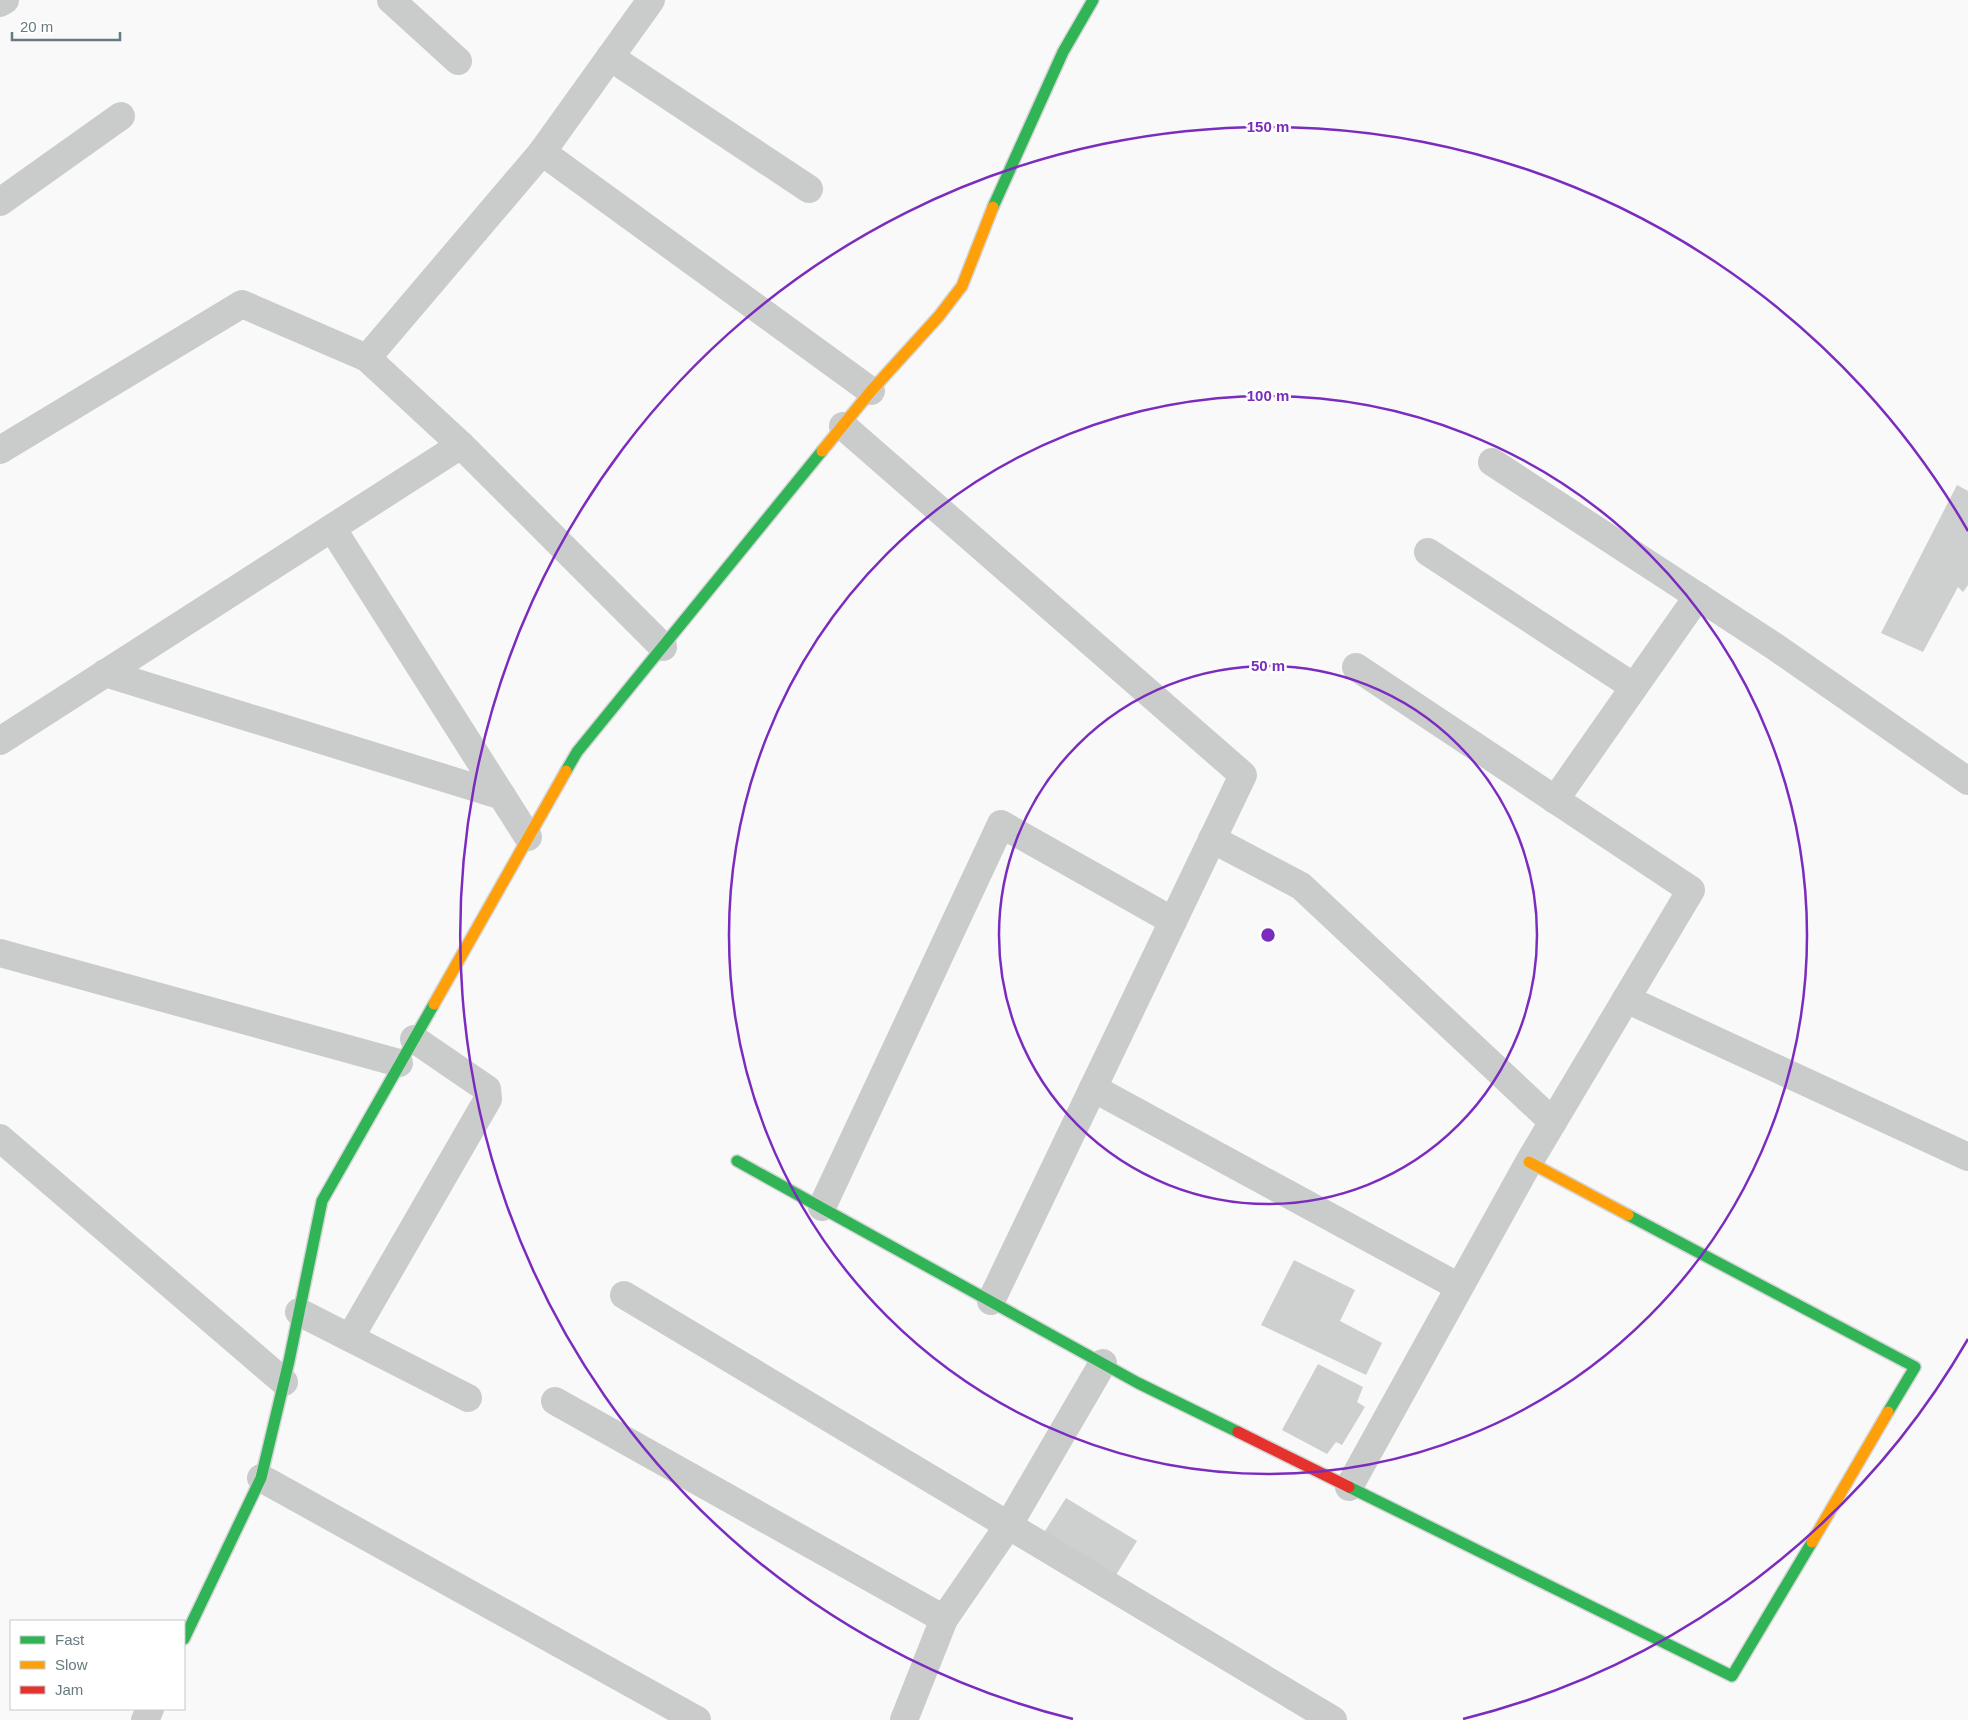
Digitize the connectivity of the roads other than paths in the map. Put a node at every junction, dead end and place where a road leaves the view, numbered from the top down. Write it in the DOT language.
graph roads {
  1 [pos="5,0"];
  2 [pos="390,0"];
  3 [pos="651,0"];
  4 [pos="1093,0"];
  5 [pos="0,3"];
  6 [pos="610,57"];
  7 [pos="458,61"];
  8 [pos="121,116"];
  9 [pos="542,152"];
  10 [pos="809,189"];
  11 [pos="0,202"];
  12 [pos="367,358"];
  13 [pos="871,391"];
  14 [pos="843,426"];
  15 [pos="461,446"];
  16 [pos="0,450"];
  17 [pos="1492,462"];
  18 [pos="332,528"];
  19 [pos="1428,552"];
  20 [pos="1698,596"];
  21 [pos="663,647"];
  22 [pos="1356,667"];
  23 [pos="105,673"];
  24 [pos="1634,688"];
  25 [pos="0,741"];
  26 [pos="1968,781"];
  27 [pos="502,796"];
  28 [pos="1555,800"];
  29 [pos="528,837"];
  30 [pos="1212,839"];
  31 [pos="1173,921"];
  32 [pos="0,953"];
  33 [pos="1626,999"];
  34 [pos="414,1039"];
  35 [pos="399,1063"];
  36 [pos="1093,1088"];
  37 [pos="1553,1122"];
  38 [pos="0,1138"];
  39 [pos="1968,1157"];
  40 [pos="737,1160"];
  41 [pos="1530,1162"];
  42 [pos="822,1208"];
  43 [pos="1459,1287"];
  44 [pos="624,1296"];
  45 [pos="991,1302"];
  46 [pos="299,1312"];
  47 [pos="350,1338"];
  48 [pos="1103,1363"];
  49 [pos="284,1382"];
  50 [pos="468,1398"];
  51 [pos="555,1402"];
  52 [pos="261,1478"];
  53 [pos="1349,1487"];
  54 [pos="1008,1526"];
  55 [pos="944,1619"];
  56 [pos="185,1637"];
  57 [pos="697,1720"];
  58 [pos="904,1720"];
  59 [pos="1333,1720"];
  1 -- 5 [label="street"];
  2 -- 7 [label="street"];
  3 -- 6 [label="street"];
  4 -- 13 [label="street"];
  6 -- 9 [label="street"];
  6 -- 10 [label="street"];
  8 -- 11 [label="street"];
  9 -- 12 [label="street"];
  9 -- 13 [label="street"];
  12 -- 15 [label="street"];
  12 -- 16 [label="street"];
  13 -- 14 [label="street"];
  14 -- 21 [label="street"];
  14 -- 30 [label="street"];
  15 -- 18 [label="street"];
  15 -- 21 [label="street"];
  17 -- 20 [label="street"];
  18 -- 23 [label="street"];
  18 -- 27 [label="street"];
  19 -- 24 [label="street"];
  20 -- 24 [label="street"];
  20 -- 26 [label="street"];
  21 -- 29 [label="street"];
  22 -- 28 [label="street"];
  23 -- 25 [label="street"];
  23 -- 27 [label="street"];
  24 -- 28 [label="street"];
  27 -- 29 [label="street"];
  28 -- 33 [label="street"];
  29 -- 34 [label="street"];
  30 -- 31 [label="street"];
  30 -- 37 [label="street"];
  31 -- 36 [label="street"];
  31 -- 42 [label="street"];
  32 -- 35 [label="street"];
  33 -- 37 [label="street"];
  33 -- 39 [label="street"];
  34 -- 35 [label="street"];
  34 -- 47 [label="street"];
  35 -- 46 [label="street"];
  36 -- 43 [label="street"];
  36 -- 45 [label="street"];
  37 -- 41 [label="street"];
  38 -- 49 [label="street"];
  40 -- 42 [label="street"];
  41 -- 43 [label="street"];
  41 -- 53 [label="street"];
  42 -- 45 [label="street"];
  43 -- 53 [label="street"];
  44 -- 54 [label="street"];
  45 -- 48 [label="street"];
  46 -- 47 [label="street"];
  46 -- 49 [label="street"];
  47 -- 50 [label="street"];
  48 -- 53 [label="street"];
  48 -- 54 [label="street"];
  49 -- 52 [label="street"];
  51 -- 55 [label="street"];
  52 -- 56 [label="street"];
  52 -- 57 [label="street"];
  54 -- 55 [label="street"];
  54 -- 59 [label="street"];
  55 -- 58 [label="street"];
}
